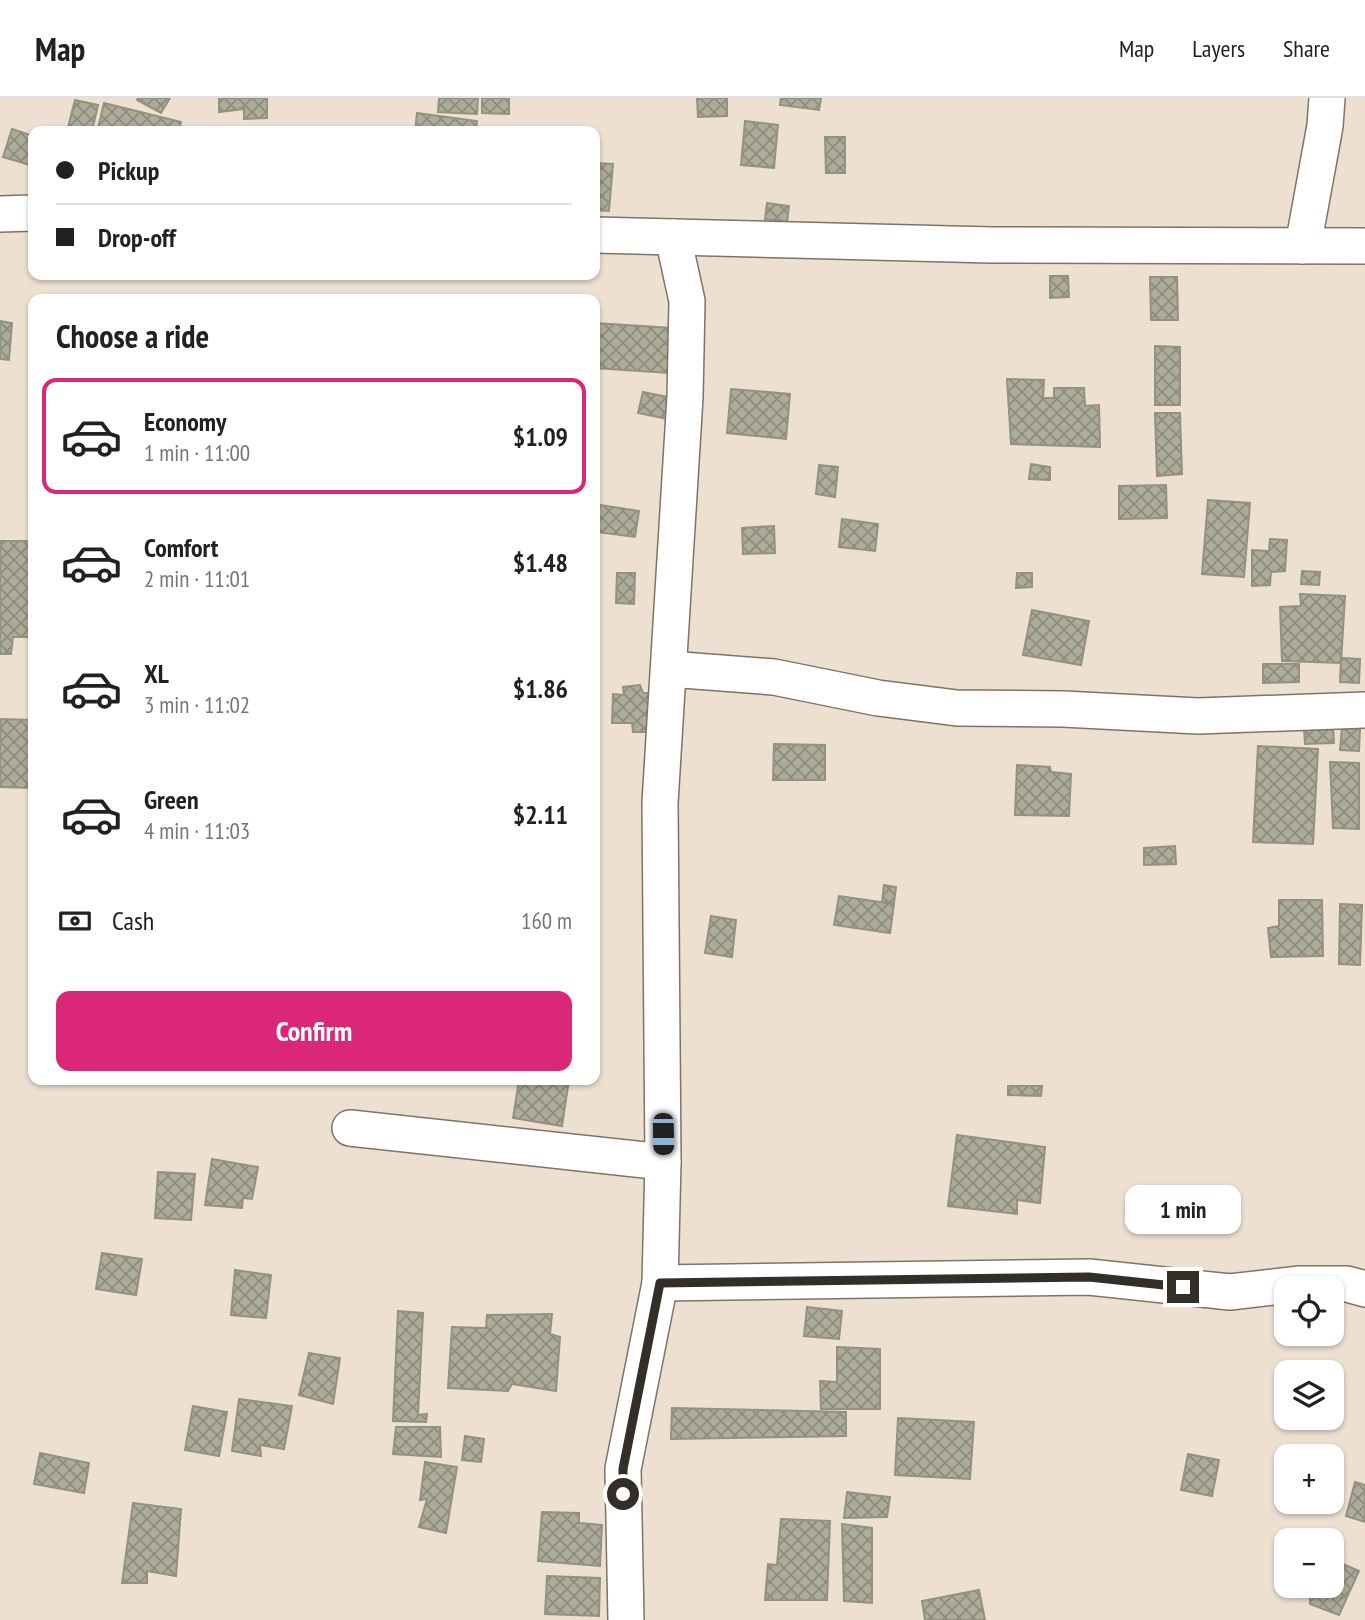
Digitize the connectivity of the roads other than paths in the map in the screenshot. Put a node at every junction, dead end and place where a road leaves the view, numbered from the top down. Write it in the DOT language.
graph roads {
  1 [pos="1327,98"];
  2 [pos="28,213"];
  3 [pos="0,214"];
  4 [pos="600,234"];
  5 [pos="673,237"];
  6 [pos="1303,246"];
  7 [pos="1365,246"];
  8 [pos="668,669"];
  9 [pos="1365,710"];
  10 [pos="350,1128"];
  11 [pos="663,1162"];
  12 [pos="660,1283"];
  13 [pos="1365,1289"];
  14 [pos="626,1620"];
  1 -- 6 [label="street"];
  2 -- 3 [label="street"];
  4 -- 5 [label="street"];
  5 -- 6 [label="street"];
  5 -- 8 [label="street"];
  6 -- 7 [label="street"];
  8 -- 9 [label="street"];
  8 -- 11 [label="street"];
  10 -- 11 [label="street"];
  11 -- 12 [label="street"];
  12 -- 13 [label="street"];
  12 -- 14 [label="street"];
}
